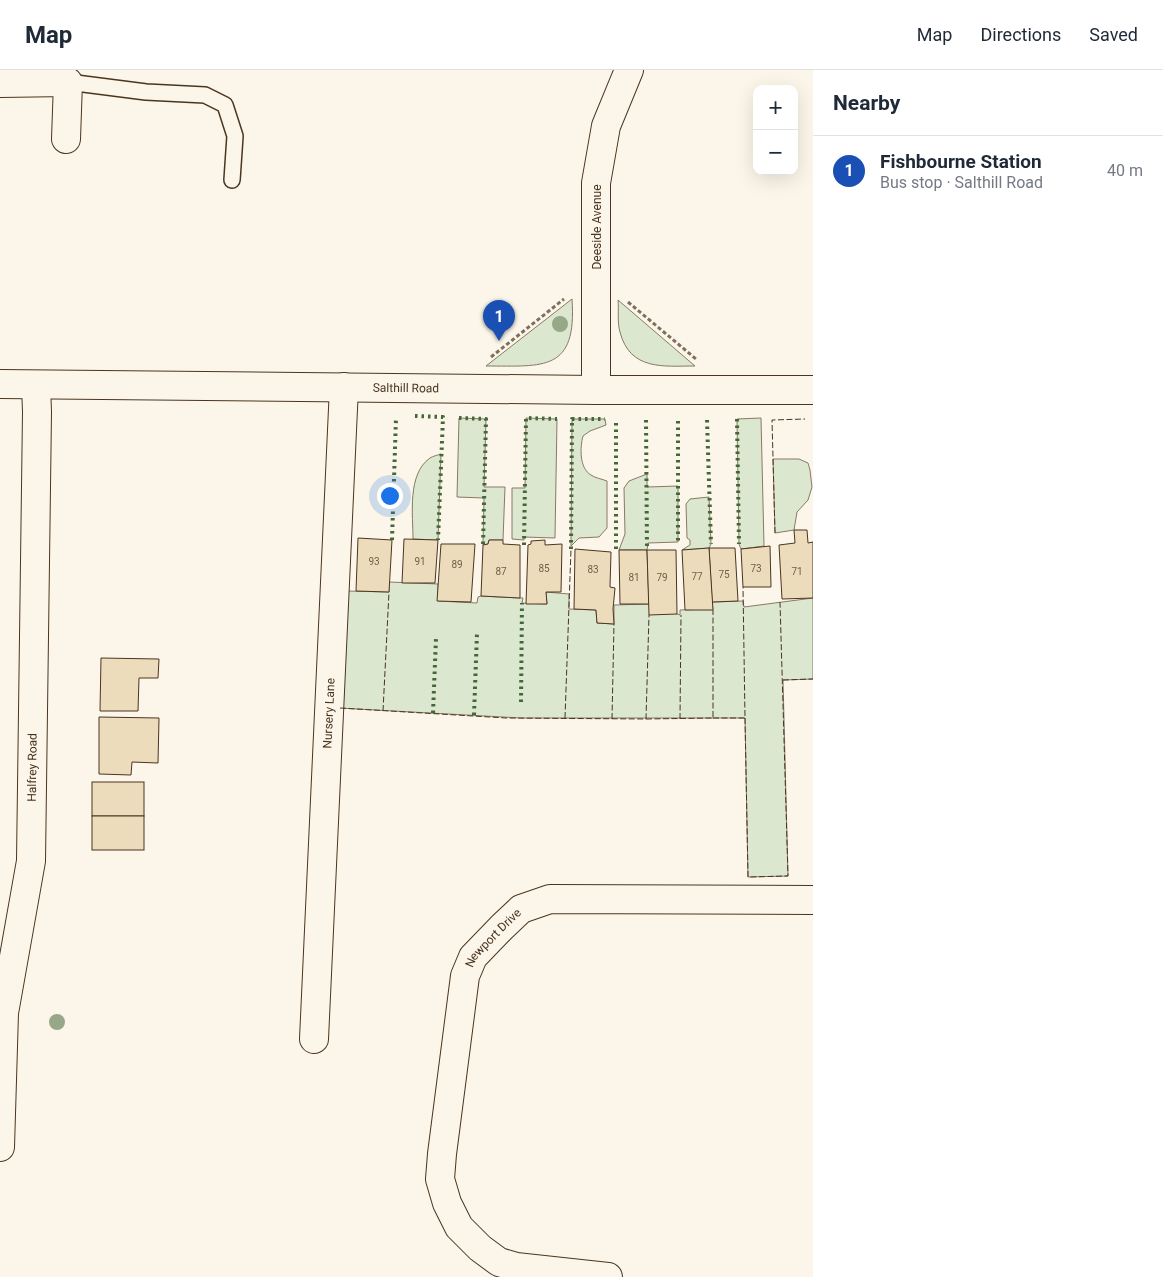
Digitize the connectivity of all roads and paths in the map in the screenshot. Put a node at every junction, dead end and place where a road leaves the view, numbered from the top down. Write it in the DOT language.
graph roads {
  1 [pos="629,70"];
  2 [pos="68,82"];
  3 [pos="0,83"];
  4 [pos="66,139"];
  5 [pos="232,180"];
  6 [pos="568,296"];
  7 [pos="622,298"];
  8 [pos="696,359"];
  9 [pos="488,360"];
  10 [pos="0,384"];
  11 [pos="36,385"];
  12 [pos="344,387"];
  13 [pos="596,390"];
  14 [pos="813,390"];
  15 [pos="813,900"];
  16 [pos="314,1040"];
  17 [pos="0,1148"];
  18 [pos="608,1277"];
  1 -- 13 [label="street, Deeside Avenue"];
  2 -- 3 [label="street"];
  2 -- 4 [label="street"];
  2 -- 5 [label="lane"];
  6 -- 9 [label="path"];
  7 -- 8 [label="path"];
  10 -- 11 [label="street, Salthill Road"];
  11 -- 12 [label="street, Salthill Road"];
  11 -- 17 [label="street, Halfrey Road"];
  12 -- 13 [label="street, Salthill Road"];
  12 -- 16 [label="street, Nursery Lane"];
  13 -- 14 [label="street, Salthill Road"];
  15 -- 18 [label="street, Newport Drive"];
}
